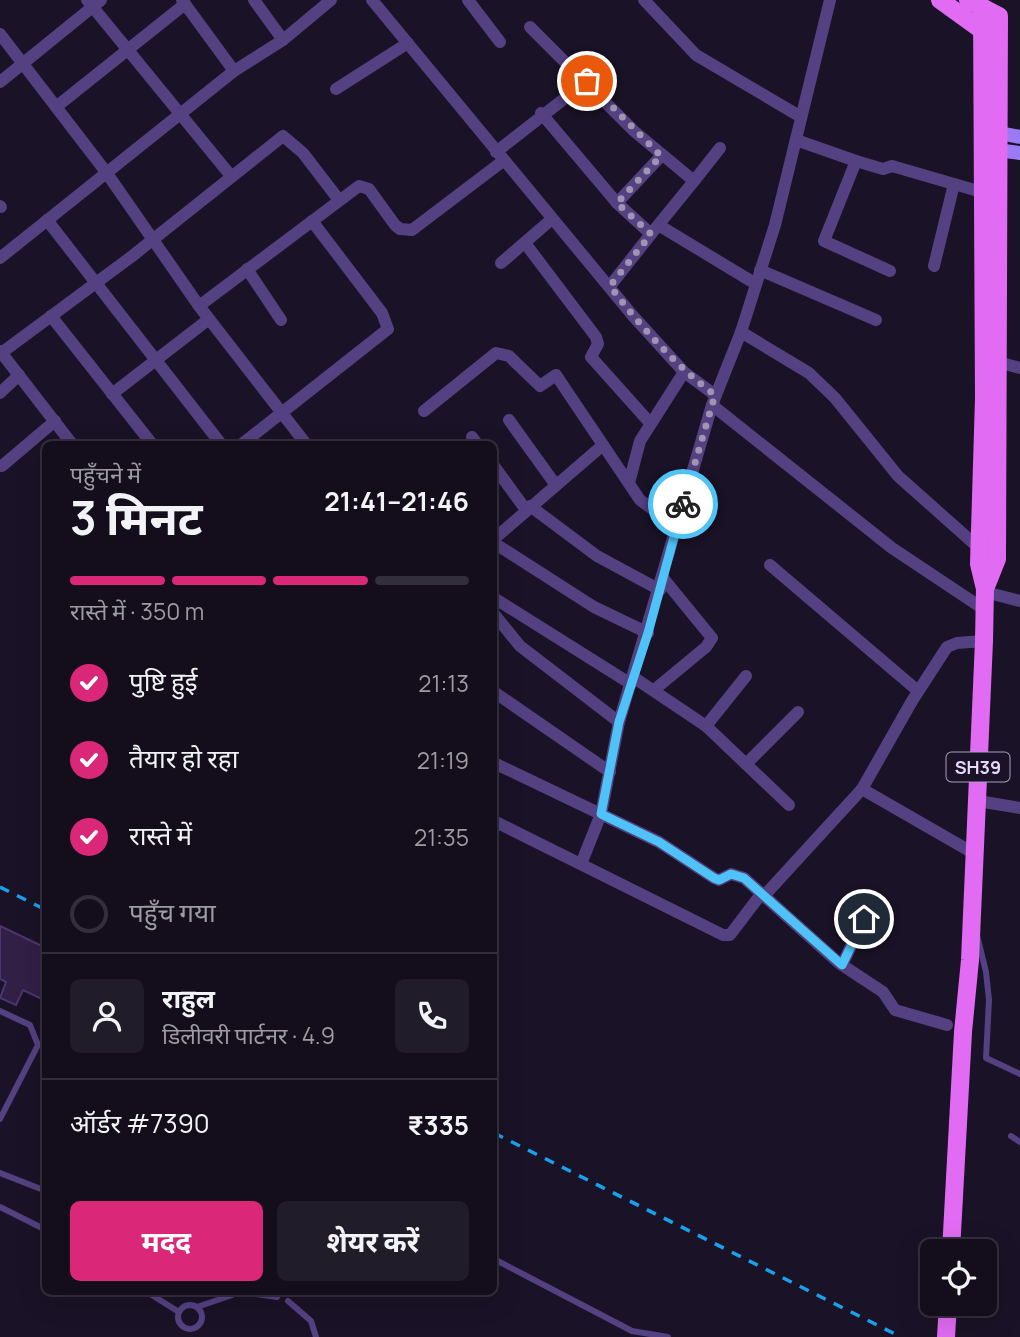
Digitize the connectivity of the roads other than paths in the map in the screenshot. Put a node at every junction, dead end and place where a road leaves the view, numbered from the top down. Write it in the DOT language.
graph roads {
  1 [pos="254,0"];
  2 [pos="331,0"];
  3 [pos="372,0"];
  4 [pos="468,0"];
  5 [pos="644,0"];
  6 [pos="830,0"];
  7 [pos="940,0"];
  8 [pos="94,2"];
  9 [pos="183,2"];
  10 [pos="978,3"];
  11 [pos="1000,8"];
  12 [pos="530,27"];
  13 [pos="981,30"];
  14 [pos="0,34"];
  15 [pos="283,40"];
  16 [pos="999,41"];
  17 [pos="500,42"];
  18 [pos="408,43"];
  19 [pos="128,50"];
  20 [pos="22,65"];
  21 [pos="234,71"];
  22 [pos="587,81"];
  23 [pos="0,82"];
  24 [pos="336,89"];
  25 [pos="56,107"];
  26 [pos="180,113"];
  27 [pos="541,113"];
  28 [pos="801,117"];
  29 [pos="1020,137"];
  30 [pos="796,140"];
  31 [pos="992,140"];
  32 [pos="720,148"];
  33 [pos="1020,153"];
  34 [pos="500,156"];
  35 [pos="661,156"];
  36 [pos="856,161"];
  37 [pos="106,172"];
  38 [pos="231,176"];
  39 [pos="694,181"];
  40 [pos="954,184"];
  41 [pos="985,193"];
  42 [pos="339,200"];
  43 [pos="617,203"];
  44 [pos="552,219"];
  45 [pos="47,220"];
  46 [pos="312,220"];
  47 [pos="656,230"];
  48 [pos="152,240"];
  49 [pos="525,243"];
  50 [pos="0,258"];
  51 [pos="501,264"];
  52 [pos="933,266"];
  53 [pos="247,269"];
  54 [pos="760,270"];
  55 [pos="890,271"];
  56 [pos="98,282"];
  57 [pos="756,284"];
  58 [pos="610,286"];
  59 [pos="199,306"];
  60 [pos="51,316"];
  61 [pos="209,319"];
  62 [pos="281,320"];
  63 [pos="876,320"];
  64 [pos="741,332"];
  65 [pos="0,353"];
  66 [pos="156,359"];
  67 [pos="998,362"];
  68 [pos="1020,368"];
  69 [pos="684,372"];
  70 [pos="19,375"];
  71 [pos="0,393"];
  72 [pos="112,394"];
  73 [pos="713,400"];
  74 [pos="424,411"];
  75 [pos="283,413"];
  76 [pos="509,420"];
  77 [pos="55,421"];
  78 [pos="650,423"];
  79 [pos="70,441"];
  80 [pos="150,441"];
  81 [pos="219,441"];
  82 [pos="246,441"];
  83 [pos="304,441"];
  84 [pos="603,444"];
  85 [pos="2,466"];
  86 [pos="497,470"];
  87 [pos="629,483"];
  88 [pos="555,484"];
  89 [pos="528,508"];
  90 [pos="676,526"];
  91 [pos="497,538"];
  92 [pos="497,543"];
  93 [pos="980,549"];
  94 [pos="770,565"];
  95 [pos="662,584"];
  96 [pos="985,597"];
  97 [pos="497,600"];
  98 [pos="1020,601"];
  99 [pos="497,618"];
  100 [pos="648,633"];
  101 [pos="984,641"];
  102 [pos="746,676"];
  103 [pos="632,680"];
  104 [pos="653,690"];
  105 [pos="918,691"];
  106 [pos="497,694"];
  107 [pos="798,712"];
  108 [pos="619,722"];
  109 [pos="706,726"];
  110 [pos="497,764"];
  111 [pos="746,764"];
  112 [pos="610,772"];
  113 [pos="862,789"];
  114 [pos="978,802"];
  115 [pos="789,805"];
  116 [pos="1020,808"];
  117 [pos="601,814"];
  118 [pos="497,822"];
  119 [pos="975,854"];
  120 [pos="581,864"];
  121 [pos="762,895"];
  122 [pos="864,919"];
  123 [pos="971,924"];
  124 [pos="842,965"];
  125 [pos="0,1010"];
  126 [pos="947,1025"];
  127 [pos="1020,1074"];
  128 [pos="0,1119"];
  129 [pos="1011,1136"];
  130 [pos="1020,1142"];
  131 [pos="0,1173"];
  132 [pos="42,1189"];
  133 [pos="0,1207"];
  134 [pos="42,1228"];
  135 [pos="952,1239"];
  136 [pos="497,1261"];
  137 [pos="152,1295"];
  138 [pos="232,1295"];
  139 [pos="270,1295"];
  140 [pos="277,1297"];
  141 [pos="288,1300"];
  142 [pos="197,1307"];
  143 [pos="179,1312"];
  144 [pos="947,1316"];
  145 [pos="630,1334"];
  146 [pos="316,1337"];
  147 [pos="668,1337"];
  148 [pos="946,1337"];
  1 -- 15 [label="street"];
  2 -- 15 [label="street"];
  3 -- 18 [label="street"];
  4 -- 17 [label="street"];
  5 -- 28 [label="street"];
  6 -- 28 [label="street"];
  7 -- 13 [label="main road"];
  8 -- 19 [label="street"];
  8 -- 20 [label="street"];
  9 -- 19 [label="street"];
  9 -- 21 [label="street"];
  10 -- 11 [label="main road, SH39"];
  10 -- 13 [label="main road, SH39"];
  11 -- 16 [label="main road, SH39"];
  12 -- 22 [label="street"];
  13 -- 16 [label="main road"];
  13 -- 31 [label="main road, SH39"];
  14 -- 20 [label="street"];
  15 -- 21 [label="street"];
  16 -- 31 [label="main road, SH39"];
  18 -- 24 [label="street"];
  18 -- 34 [label="street"];
  19 -- 25 [label="street"];
  19 -- 26 [label="street"];
  20 -- 23 [label="street"];
  20 -- 25 [label="street"];
  21 -- 26 [label="street"];
  22 -- 27 [label="street"];
  22 -- 35 [label="street"];
  25 -- 37 [label="street"];
  26 -- 37 [label="street"];
  26 -- 38 [label="street"];
  27 -- 34 [label="street"];
  27 -- 43 [label="street"];
  28 -- 30 [label="street"];
  29 -- 31 [label="street"];
  30 -- 36 [label="street"];
  30 -- 54 [label="street"];
  31 -- 33 [label="street"];
  31 -- 41 [label="main road, SH39"];
  31 -- 67 [label="main road, SH39"];
  32 -- 39 [label="street"];
  34 -- 42 [label="street"];
  34 -- 44 [label="street"];
  35 -- 39 [label="street"];
  35 -- 43 [label="street"];
  36 -- 40 [label="street"];
  36 -- 55 [label="street"];
  37 -- 45 [label="street"];
  37 -- 48 [label="street"];
  38 -- 42 [label="street"];
  38 -- 48 [label="street"];
  39 -- 47 [label="street"];
  40 -- 41 [label="street"];
  40 -- 52 [label="street"];
  41 -- 93 [label="main road, SH39"];
  42 -- 46 [label="street"];
  43 -- 47 [label="street"];
  44 -- 49 [label="street"];
  44 -- 58 [label="street"];
  45 -- 50 [label="street"];
  45 -- 56 [label="street"];
  46 -- 53 [label="street"];
  46 -- 75 [label="street"];
  47 -- 57 [label="street"];
  47 -- 58 [label="street"];
  48 -- 56 [label="street"];
  48 -- 59 [label="street"];
  49 -- 51 [label="street"];
  49 -- 78 [label="street"];
  53 -- 59 [label="street"];
  53 -- 62 [label="street"];
  54 -- 57 [label="street"];
  54 -- 63 [label="street"];
  56 -- 60 [label="street"];
  56 -- 66 [label="street"];
  57 -- 64 [label="street"];
  58 -- 69 [label="street"];
  59 -- 61 [label="street"];
  60 -- 65 [label="street"];
  60 -- 72 [label="street"];
  61 -- 66 [label="street"];
  61 -- 75 [label="street"];
  64 -- 73 [label="street"];
  64 -- 93 [label="street"];
  65 -- 70 [label="street"];
  66 -- 72 [label="street"];
  66 -- 81 [label="street"];
  67 -- 68 [label="street"];
  67 -- 96 [label="main road, SH39"];
  69 -- 73 [label="street"];
  69 -- 78 [label="street"];
  70 -- 71 [label="street"];
  70 -- 77 [label="street"];
  72 -- 80 [label="street"];
  73 -- 90 [label="street"];
  73 -- 96 [label="street"];
  74 -- 84 [label="street"];
  75 -- 82 [label="street"];
  75 -- 83 [label="street"];
  76 -- 88 [label="street"];
  77 -- 79 [label="street"];
  77 -- 85 [label="street"];
  78 -- 87 [label="street"];
  84 -- 87 [label="street"];
  84 -- 88 [label="street"];
  86 -- 89 [label="street"];
  87 -- 90 [label="street"];
  88 -- 89 [label="street"];
  89 -- 91 [label="street"];
  89 -- 95 [label="street"];
  90 -- 95 [label="street"];
  92 -- 100 [label="street"];
  93 -- 96 [label="main road, SH39"];
  94 -- 105 [label="street"];
  95 -- 100 [label="street"];
  95 -- 104 [label="street"];
  96 -- 98 [label="street"];
  96 -- 101 [label="main road, SH39"];
  97 -- 103 [label="street"];
  99 -- 108 [label="street"];
  100 -- 103 [label="street"];
  101 -- 105 [label="street"];
  101 -- 114 [label="main road, SH39"];
  102 -- 109 [label="street"];
  103 -- 104 [label="street"];
  103 -- 108 [label="street"];
  104 -- 109 [label="street"];
  105 -- 113 [label="street"];
  106 -- 112 [label="street"];
  107 -- 111 [label="street"];
  108 -- 112 [label="street"];
  109 -- 111 [label="street"];
  110 -- 117 [label="street"];
  111 -- 115 [label="street"];
  112 -- 117 [label="street"];
  113 -- 119 [label="street"];
  113 -- 121 [label="street"];
  114 -- 116 [label="street"];
  114 -- 119 [label="main road, SH39"];
  117 -- 120 [label="street"];
  117 -- 121 [label="street"];
  118 -- 120 [label="street"];
  119 -- 123 [label="main road, SH39"];
  120 -- 121 [label="street"];
  121 -- 124 [label="street"];
  122 -- 124 [label="street"];
  123 -- 127 [label="lane"];
  123 -- 135 [label="main road, SH39"];
  124 -- 126 [label="street"];
  125 -- 128 [label="lane"];
  129 -- 130 [label="lane"];
  131 -- 132 [label="lane"];
  133 -- 134 [label="lane"];
  136 -- 145 [label="lane"];
  137 -- 143 [label="lane"];
  138 -- 142 [label="lane"];
  139 -- 140 [label="lane"];
  141 -- 146 [label="lane"];
  142 -- 143 [label="lane"];
  142 -- 143 [label="lane"];
  144 -- 148 [label="main road"];
  145 -- 147 [label="lane"];
}
